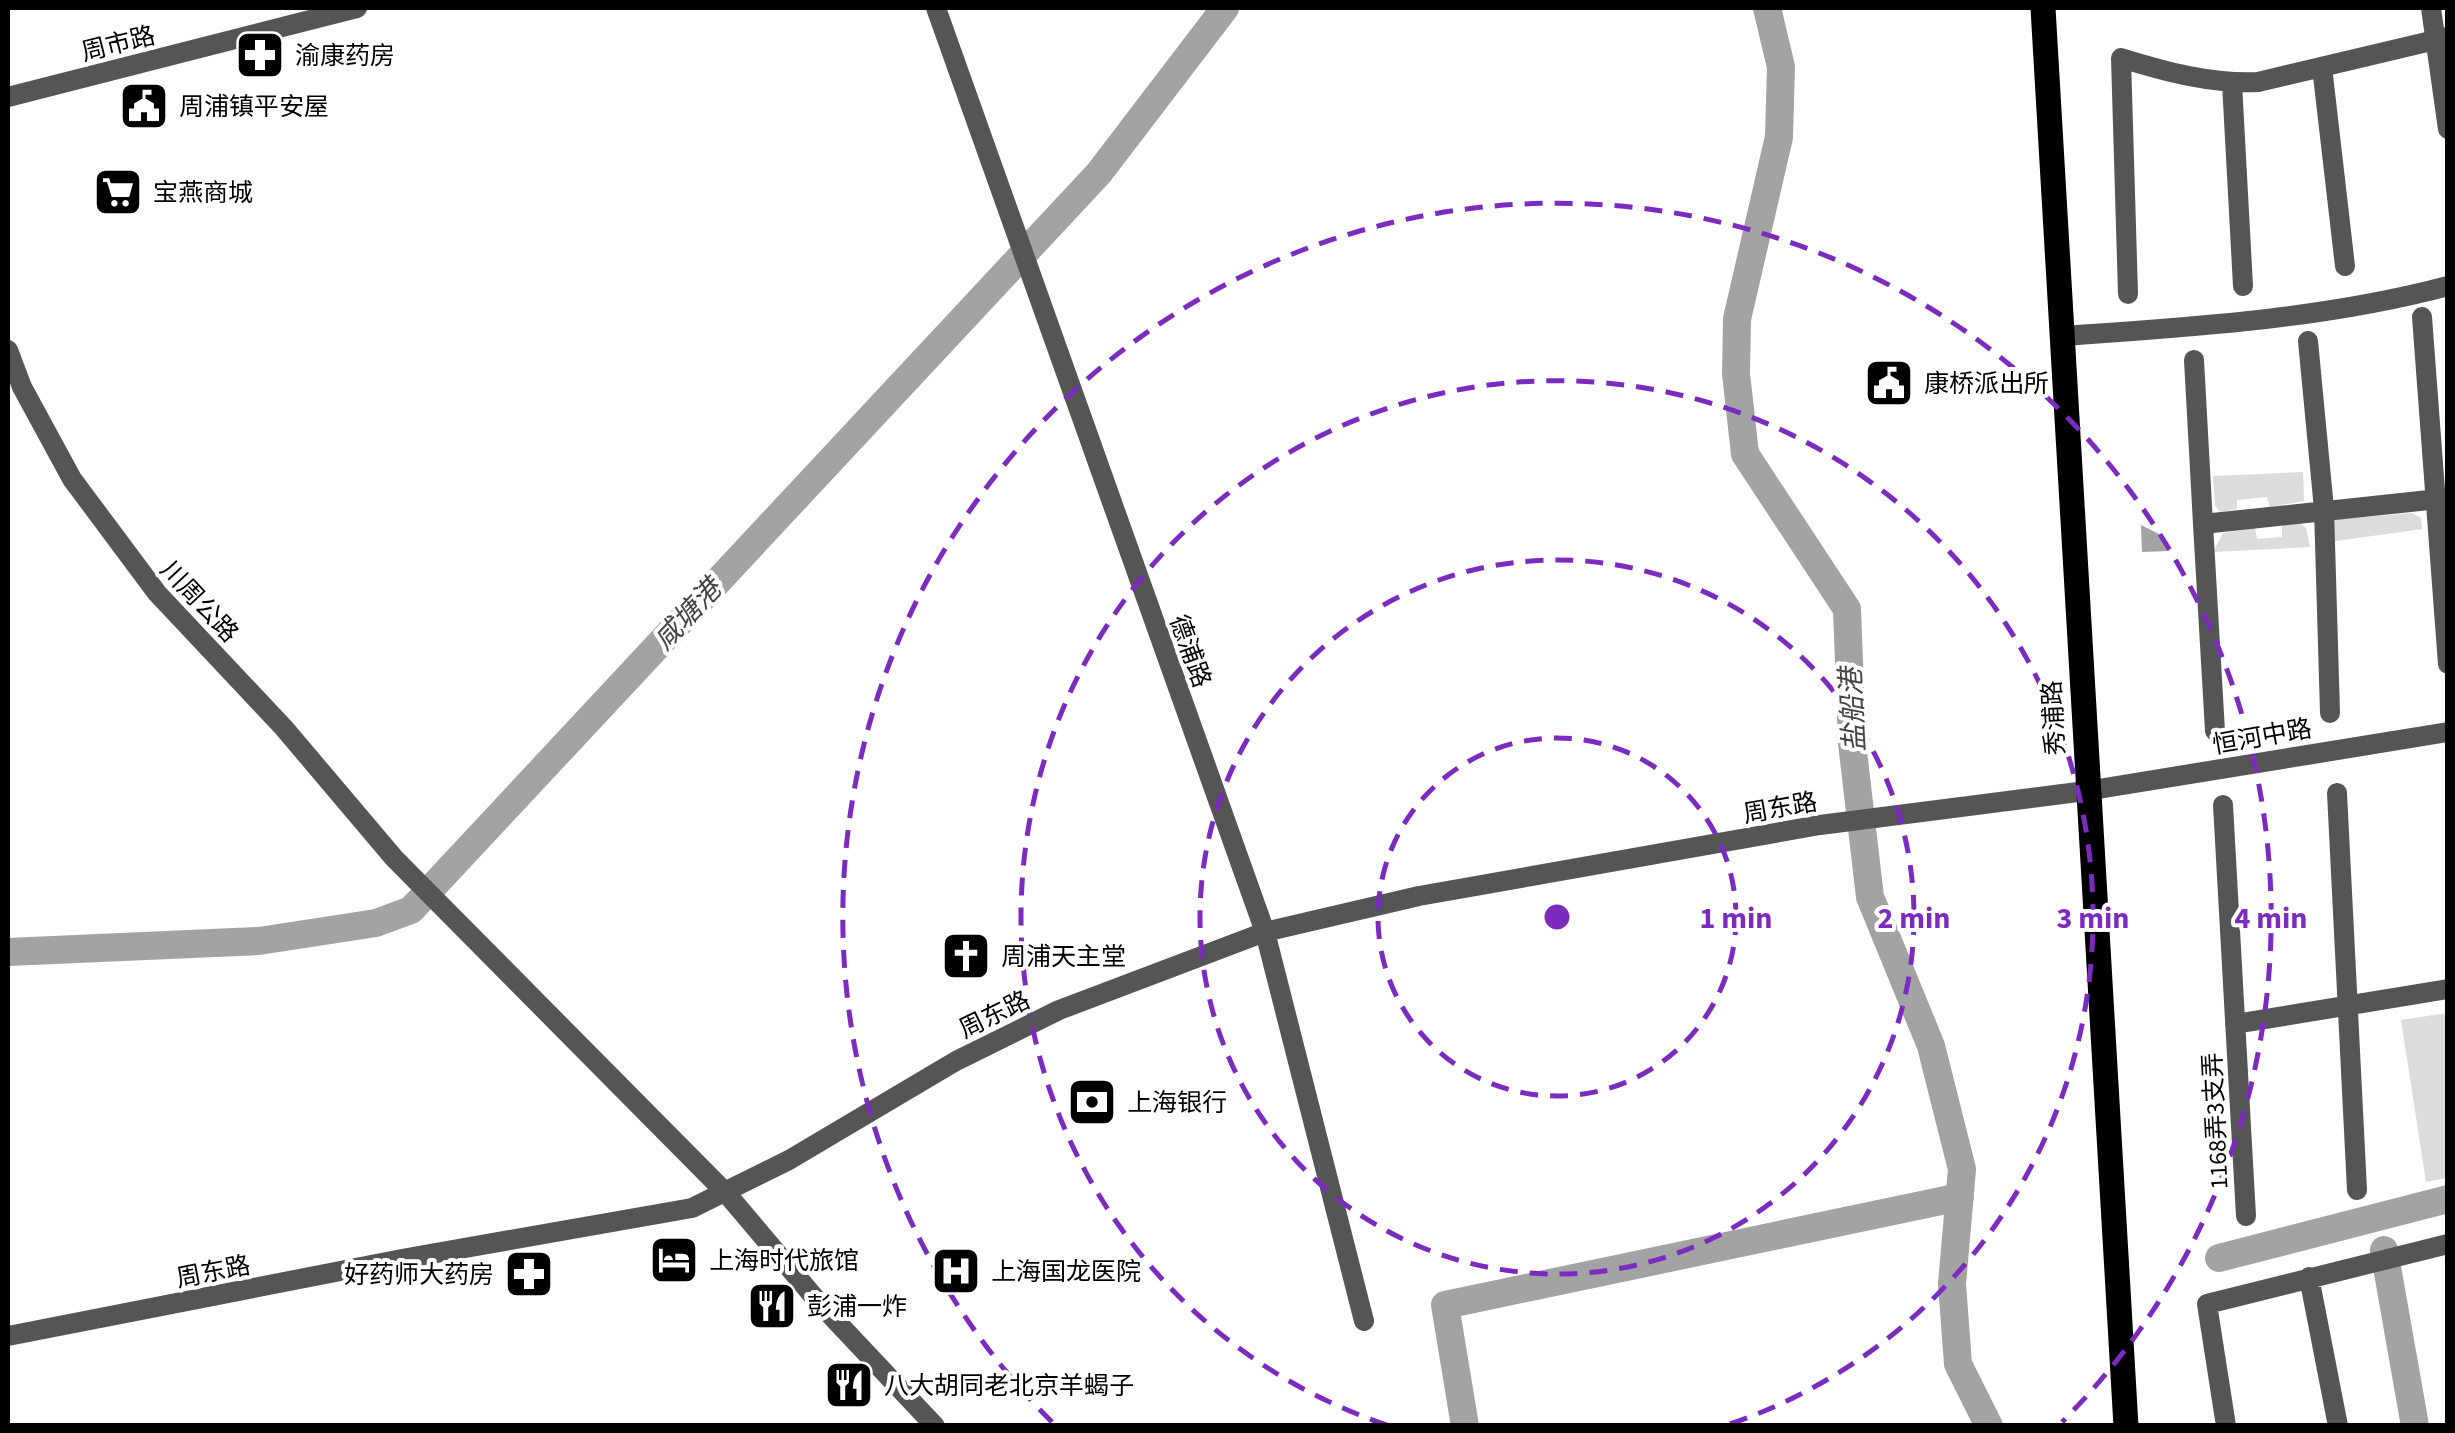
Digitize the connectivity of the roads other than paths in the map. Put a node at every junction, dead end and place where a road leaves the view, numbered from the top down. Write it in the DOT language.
graph roads {
  1 [pos="357,8"];
  2 [pos="936,8"];
  3 [pos="2043,8"];
  4 [pos="2430,8"];
  5 [pos="2441,38"];
  6 [pos="2322,68"];
  7 [pos="2232,83"];
  8 [pos="8,97"];
  9 [pos="2448,129"];
  10 [pos="2345,266"];
  11 [pos="2243,286"];
  12 [pos="2448,286"];
  13 [pos="2128,294"];
  14 [pos="2422,317"];
  15 [pos="2064,336"];
  16 [pos="2308,341"];
  17 [pos="8,350"];
  18 [pos="2194,360"];
  19 [pos="15,391"];
  20 [pos="2443,498"];
  21 [pos="2324,509"];
  22 [pos="2203,524"];
  23 [pos="2448,664"];
  24 [pos="2330,713"];
  25 [pos="2215,731"];
  26 [pos="2448,732"];
  27 [pos="2086,791"];
  28 [pos="2337,794"];
  29 [pos="2223,805"];
  30 [pos="1264,932"];
  31 [pos="2448,989"];
  32 [pos="2350,1002"];
  33 [pos="2236,1024"];
  34 [pos="2357,1190"];
  35 [pos="728,1194"];
  36 [pos="2246,1216"];
  37 [pos="2448,1244"];
  38 [pos="2309,1276"];
  39 [pos="1364,1321"];
  40 [pos="8,1336"];
  41 [pos="935,1426"];
  42 [pos="2126,1426"];
  43 [pos="2226,1426"];
  44 [pos="2338,1426"];
  1 -- 8 [label="street, 周市路"];
  2 -- 30 [label="street, 德浦路"];
  3 -- 15 [label="main road, 秀浦路"];
  4 -- 5 [label="street"];
  5 -- 6 [label="street"];
  5 -- 9 [label="street"];
  6 -- 7 [label="street"];
  6 -- 10 [label="street"];
  7 -- 11 [label="street"];
  7 -- 13 [label="street"];
  12 -- 15 [label="street"];
  14 -- 20 [label="street"];
  15 -- 27 [label="main road, 秀浦路"];
  16 -- 21 [label="street"];
  17 -- 19 [label="street, 川周公路"];
  18 -- 22 [label="street"];
  19 -- 35 [label="street, 川周公路"];
  20 -- 21 [label="street"];
  20 -- 23 [label="street"];
  21 -- 22 [label="street"];
  21 -- 24 [label="street"];
  22 -- 25 [label="street"];
  26 -- 27 [label="street, 恒河中路"];
  27 -- 30 [label="street, 周东路"];
  27 -- 42 [label="main road, 秀浦路"];
  28 -- 32 [label="street"];
  29 -- 33 [label="street, 1168弄3支弄"];
  30 -- 35 [label="street, 周东路"];
  30 -- 39 [label="street, 德浦路"];
  31 -- 32 [label="street, 1168弄3支弄"];
  32 -- 33 [label="street, 1168弄3支弄"];
  32 -- 34 [label="street"];
  33 -- 36 [label="street, 1168弄3支弄"];
  35 -- 40 [label="street, 周东路"];
  35 -- 41 [label="street, 川周公路"];
  37 -- 38 [label="street"];
  38 -- 43 [label="street"];
  38 -- 44 [label="street"];
}
